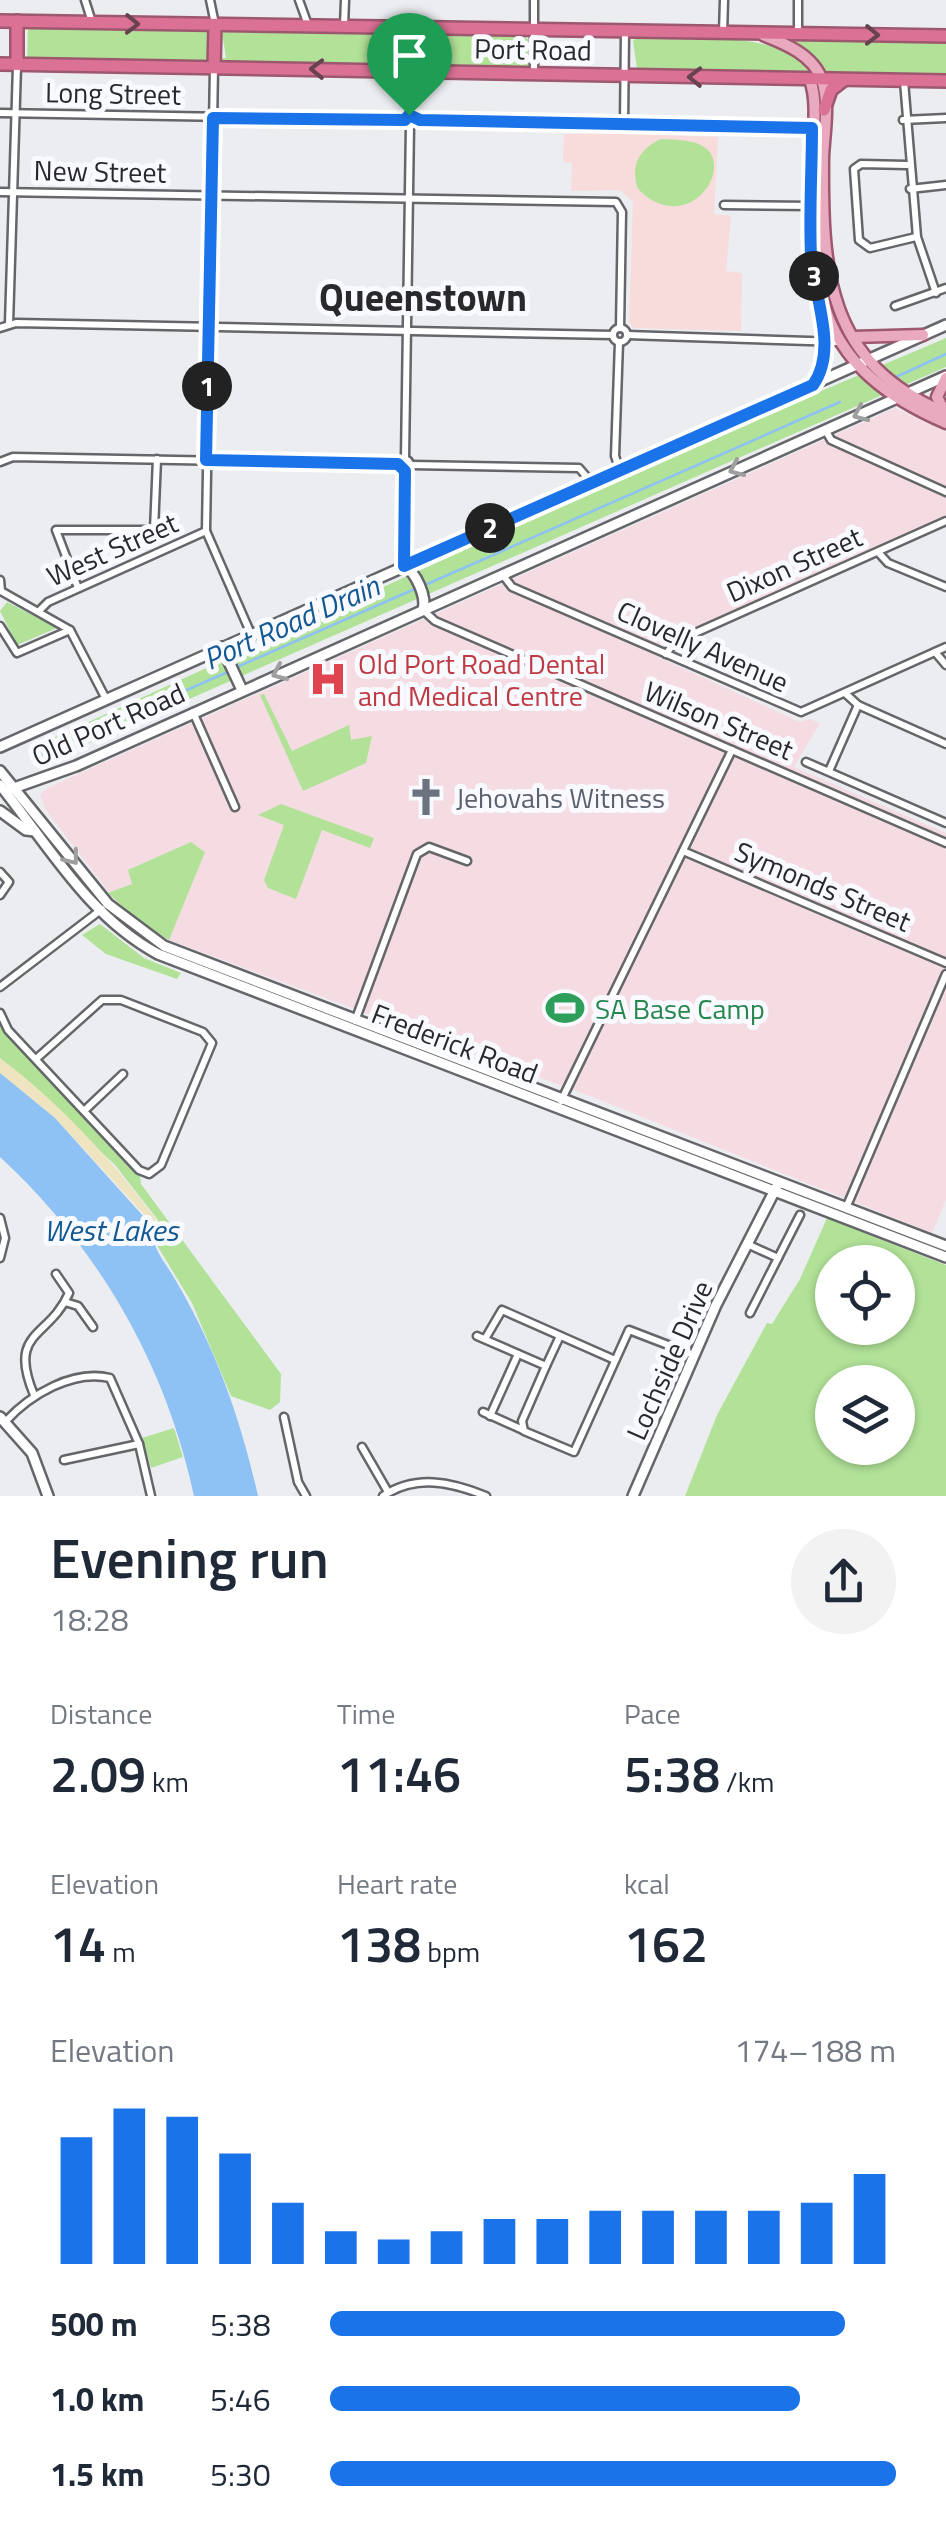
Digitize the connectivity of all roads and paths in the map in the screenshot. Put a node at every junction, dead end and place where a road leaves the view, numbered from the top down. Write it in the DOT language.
graph roads {
  1 [pos="86,0"];
  2 [pos="210,0"];
  3 [pos="300,0"];
  4 [pos="345,0"];
  5 [pos="534,0"];
  6 [pos="724,0"];
  7 [pos="798,0"];
  8 [pos="0,21"];
  9 [pos="17,21"];
  10 [pos="92,23"];
  11 [pos="215,25"];
  12 [pos="308,26"];
  13 [pos="344,27"];
  14 [pos="411,28"];
  15 [pos="534,29"];
  16 [pos="625,30"];
  17 [pos="798,34"];
  18 [pos="722,35"];
  19 [pos="762,35"];
  20 [pos="946,36"];
  21 [pos="0,64"];
  22 [pos="16,64"];
  23 [pos="214,67"];
  24 [pos="412,72"];
  25 [pos="534,75"];
  26 [pos="624,76"];
  27 [pos="904,79"];
  28 [pos="816,80"];
  29 [pos="844,80"];
  30 [pos="946,80"];
  31 [pos="824,110"];
  32 [pos="0,113"];
  33 [pos="15,114"];
  34 [pos="213,118"];
  35 [pos="946,118"];
  36 [pos="410,120"];
  37 [pos="904,120"];
  38 [pos="624,124"];
  39 [pos="818,128"];
  40 [pos="907,165"];
  41 [pos="946,185"];
  42 [pos="910,189"];
  43 [pos="0,192"];
  44 [pos="13,192"];
  45 [pos="210,194"];
  46 [pos="409,198"];
  47 [pos="724,204"];
  48 [pos="817,206"];
  49 [pos="917,236"];
  50 [pos="946,288"];
  51 [pos="936,293"];
  52 [pos="895,306"];
  53 [pos="824,312"];
  54 [pos="9,324"];
  55 [pos="946,325"];
  56 [pos="0,328"];
  57 [pos="208,328"];
  58 [pos="620,328"];
  59 [pos="407,331"];
  60 [pos="613,335"];
  61 [pos="923,335"];
  62 [pos="626,336"];
  63 [pos="853,337"];
  64 [pos="619,342"];
  65 [pos="822,342"];
  66 [pos="841,343"];
  67 [pos="865,363"];
  68 [pos="946,377"];
  69 [pos="813,385"];
  70 [pos="907,393"];
  71 [pos="894,398"];
  72 [pos="946,413"];
  73 [pos="946,422"];
  74 [pos="825,429"];
  75 [pos="157,460"];
  76 [pos="206,460"];
  77 [pos="0,462"];
  78 [pos="405,465"];
  79 [pos="620,471"];
  80 [pos="592,483"];
  81 [pos="946,492"];
  82 [pos="946,521"];
  83 [pos="206,531"];
  84 [pos="878,552"];
  85 [pos="408,569"];
  86 [pos="502,574"];
  87 [pos="0,580"];
  88 [pos="946,587"];
  89 [pos="78,588"];
  90 [pos="0,591"];
  91 [pos="40,610"];
  92 [pos="423,610"];
  93 [pos="0,626"];
  94 [pos="70,630"];
  95 [pos="251,634"];
  96 [pos="222,647"];
  97 [pos="946,647"];
  98 [pos="935,652"];
  99 [pos="666,654"];
  100 [pos="946,665"];
  101 [pos="242,690"];
  102 [pos="846,694"];
  103 [pos="106,699"];
  104 [pos="858,705"];
  105 [pos="193,712"];
  106 [pos="946,744"];
  107 [pos="0,747"];
  108 [pos="732,750"];
  109 [pos="806,762"];
  110 [pos="0,771"];
  111 [pos="829,771"];
  112 [pos="49,777"];
  113 [pos="5,789"];
  114 [pos="234,807"];
  115 [pos="0,812"];
  116 [pos="36,812"];
  117 [pos="946,824"];
  118 [pos="35,830"];
  119 [pos="946,843"];
  120 [pos="683,851"];
  121 [pos="467,861"];
  122 [pos="0,872"];
  123 [pos="0,894"];
  124 [pos="108,904"];
  125 [pos="99,912"];
  126 [pos="946,963"];
  127 [pos="946,974"];
  128 [pos="0,987"];
  129 [pos="0,1014"];
  130 [pos="354,1024"];
  131 [pos="36,1059"];
  132 [pos="123,1074"];
  133 [pos="560,1102"];
  134 [pos="84,1112"];
  135 [pos="777,1186"];
  136 [pos="844,1212"];
  137 [pos="800,1215"];
  138 [pos="0,1218"];
  139 [pos="747,1244"];
  140 [pos="946,1246"];
  141 [pos="946,1257"];
  142 [pos="0,1258"];
  143 [pos="778,1258"];
  144 [pos="56,1274"];
  145 [pos="65,1302"];
  146 [pos="750,1313"];
  147 [pos="93,1327"];
  148 [pos="560,1336"];
  149 [pos="518,1354"];
  150 [pos="694,1354"];
  151 [pos="615,1360"];
  152 [pos="546,1366"];
  153 [pos="34,1395"];
  154 [pos="284,1417"];
  155 [pos="3,1419"];
  156 [pos="524,1430"];
  157 [pos="139,1444"];
  158 [pos="362,1447"];
  159 [pos="64,1460"];
  160 [pos="385,1494"];
  161 [pos="48,1496"];
  162 [pos="151,1496"];
  163 [pos="306,1496"];
  164 [pos="486,1496"];
  165 [pos="633,1496"];
  1 -- 10 [label="street"];
  2 -- 11 [label="street"];
  3 -- 12 [label="street"];
  4 -- 13 [label="street"];
  5 -- 15 [label="street"];
  6 -- 18 [label="street"];
  7 -- 17 [label="street"];
  8 -- 9 [label="highway, Port Road"];
  9 -- 10 [label="highway, Port Road"];
  9 -- 22 [label="highway"];
  10 -- 11 [label="highway, Port Road, one-way"];
  11 -- 12 [label="highway, Port Road"];
  11 -- 23 [label="highway"];
  12 -- 13 [label="highway, Port Road"];
  13 -- 14 [label="highway, Port Road"];
  14 -- 15 [label="highway, Port Road"];
  14 -- 24 [label="highway"];
  15 -- 16 [label="highway, Port Road"];
  15 -- 25 [label="street"];
  16 -- 18 [label="highway, Port Road"];
  16 -- 26 [label="street"];
  17 -- 19 [label="highway, Port Road"];
  17 -- 20 [label="highway, Port Road, one-way"];
  18 -- 19 [label="highway, Port Road"];
  19 -- 28 [label="main road"];
  21 -- 22 [label="highway, Port Road"];
  22 -- 23 [label="highway, Port Road"];
  22 -- 33 [label="street"];
  24 -- 23 [label="highway, Port Road, one-way"];
  23 -- 34 [label="street"];
  24 -- 25 [label="highway, Port Road"];
  24 -- 36 [label="street"];
  25 -- 26 [label="highway, Port Road"];
  28 -- 26 [label="highway, Port Road, one-way"];
  26 -- 38 [label="street"];
  27 -- 29 [label="highway, Port Road"];
  27 -- 30 [label="highway, Port Road"];
  27 -- 37 [label="street"];
  28 -- 29 [label="highway, Port Road"];
  28 -- 31 [label="main road"];
  28 -- 39 [label="main road"];
  29 -- 31 [label="highway"];
  31 -- 39 [label="main road"];
  32 -- 33 [label="street, Long Street"];
  33 -- 34 [label="street, Long Street"];
  33 -- 44 [label="street"];
  34 -- 36 [label="street, Long Street"];
  34 -- 45 [label="street"];
  35 -- 37 [label="street"];
  36 -- 38 [label="street, Long Street"];
  36 -- 46 [label="street"];
  37 -- 40 [label="street"];
  38 -- 39 [label="street, Long Street"];
  39 -- 48 [label="main road"];
  40 -- 42 [label="street"];
  40 -- 49 [label="street"];
  41 -- 42 [label="street"];
  42 -- 49 [label="street"];
  43 -- 44 [label="street, New Street"];
  44 -- 45 [label="street, New Street"];
  44 -- 54 [label="street"];
  45 -- 46 [label="street, New Street"];
  45 -- 57 [label="street"];
  46 -- 58 [label="street, New Street"];
  46 -- 59 [label="street"];
  47 -- 48 [label="street"];
  48 -- 53 [label="main road"];
  48 -- 63 [label="main road"];
  49 -- 51 [label="street"];
  50 -- 51 [label="street"];
  51 -- 52 [label="street"];
  53 -- 65 [label="main road"];
  53 -- 66 [label="main road"];
  54 -- 56 [label="street"];
  54 -- 57 [label="street"];
  55 -- 61 [label="main road, Old Port Road"];
  57 -- 59 [label="street"];
  57 -- 76 [label="street"];
  58 -- 60 [label="street"];
  58 -- 62 [label="street"];
  59 -- 60 [label="street"];
  59 -- 78 [label="street"];
  60 -- 64 [label="street"];
  61 -- 63 [label="main road"];
  61 -- 67 [label="main road, Old Port Road"];
  62 -- 64 [label="street"];
  62 -- 65 [label="street"];
  63 -- 67 [label="main road"];
  64 -- 79 [label="street"];
  65 -- 66 [label="street"];
  65 -- 69 [label="main road"];
  66 -- 67 [label="main road"];
  67 -- 69 [label="main road, Old Port Road"];
  67 -- 70 [label="main road"];
  67 -- 71 [label="main road"];
  68 -- 70 [label="main road, Old Port Road"];
  68 -- 72 [label="main road"];
  69 -- 79 [label="main road, Old Port Road"];
  70 -- 71 [label="main road, Old Port Road"];
  70 -- 72 [label="main road"];
  71 -- 73 [label="main road"];
  71 -- 74 [label="main road, Old Port Road, one-way"];
  74 -- 81 [label="street"];
  74 -- 86 [label="main road, Old Port Road, one-way"];
  75 -- 76 [label="street"];
  75 -- 77 [label="street"];
  75 -- 89 [label="street"];
  76 -- 78 [label="street"];
  76 -- 83 [label="street"];
  78 -- 80 [label="street"];
  78 -- 85 [label="street"];
  79 -- 80 [label="main road, Old Port Road"];
  80 -- 85 [label="main road, Old Port Road"];
  82 -- 84 [label="street, Dixon Street"];
  83 -- 89 [label="street, West Street"];
  83 -- 95 [label="street"];
  84 -- 88 [label="street"];
  84 -- 99 [label="street, Dixon Street"];
  85 -- 92 [label="main road"];
  85 -- 95 [label="main road, Old Port Road"];
  86 -- 92 [label="main road, Old Port Road"];
  86 -- 99 [label="street, Clovelly Avenue"];
  87 -- 90 [label="street"];
  89 -- 91 [label="street, West Street"];
  90 -- 91 [label="street"];
  91 -- 94 [label="street"];
  92 -- 101 [label="main road, Old Port Road, one-way"];
  92 -- 108 [label="street, Wilson Street"];
  93 -- 94 [label="street"];
  94 -- 103 [label="street"];
  95 -- 96 [label="main road, Old Port Road"];
  96 -- 101 [label="main road"];
  96 -- 103 [label="main road, Old Port Road"];
  97 -- 98 [label="street, Clovelly Avenue"];
  98 -- 100 [label="street"];
  98 -- 102 [label="street, Clovelly Avenue"];
  99 -- 102 [label="street, Clovelly Avenue"];
  101 -- 105 [label="main road, Old Port Road"];
  102 -- 104 [label="street"];
  103 -- 107 [label="main road, Old Port Road"];
  104 -- 106 [label="street"];
  104 -- 111 [label="street"];
  105 -- 112 [label="main road, Old Port Road"];
  105 -- 114 [label="street"];
  108 -- 119 [label="street, Wilson Street"];
  108 -- 120 [label="street"];
  109 -- 111 [label="street"];
  110 -- 113 [label="main road"];
  111 -- 117 [label="street"];
  112 -- 113 [label="main road, Old Port Road"];
  112 -- 116 [label="main road"];
  113 -- 116 [label="main road, Frederick Road"];
  113 -- 118 [label="main road, Frederick Road"];
  115 -- 118 [label="main road"];
  116 -- 124 [label="main road, Frederick Road, one-way"];
  118 -- 125 [label="main road, Frederick Road"];
  120 -- 126 [label="street, Symonds Street"];
  120 -- 133 [label="street"];
  121 -- 130 [label="street"];
  122 -- 123 [label="street"];
  124 -- 125 [label="street"];
  124 -- 130 [label="main road, Frederick Road"];
  125 -- 128 [label="street"];
  125 -- 130 [label="main road, Frederick Road"];
  127 -- 136 [label="street"];
  129 -- 131 [label="street"];
  130 -- 133 [label="main road, Frederick Road"];
  131 -- 134 [label="street"];
  131 -- 134 [label="street"];
  132 -- 134 [label="street"];
  133 -- 135 [label="main road, Frederick Road"];
  135 -- 136 [label="main road, Frederick Road"];
  135 -- 139 [label="main road, Lochside Drive"];
  136 -- 140 [label="main road, Frederick Road"];
  136 -- 141 [label="main road, Frederick Road"];
  137 -- 143 [label="street, Lochside Drive"];
  138 -- 142 [label="street"];
  139 -- 143 [label="street"];
  139 -- 150 [label="main road, Lochside Drive"];
  143 -- 146 [label="street, Lochside Drive"];
  144 -- 145 [label="street"];
  145 -- 147 [label="street"];
  145 -- 153 [label="street"];
  148 -- 149 [label="street"];
  148 -- 151 [label="street"];
  148 -- 152 [label="street"];
  149 -- 152 [label="street"];
  149 -- 156 [label="street"];
  150 -- 151 [label="street"];
  150 -- 165 [label="main road, Lochside Drive"];
  151 -- 156 [label="street"];
  152 -- 156 [label="street"];
  153 -- 155 [label="street"];
  153 -- 157 [label="street"];
  154 -- 163 [label="street"];
  155 -- 161 [label="main road"];
  157 -- 159 [label="street"];
  157 -- 162 [label="street"];
  158 -- 160 [label="street"];
  160 -- 164 [label="street"];
}
